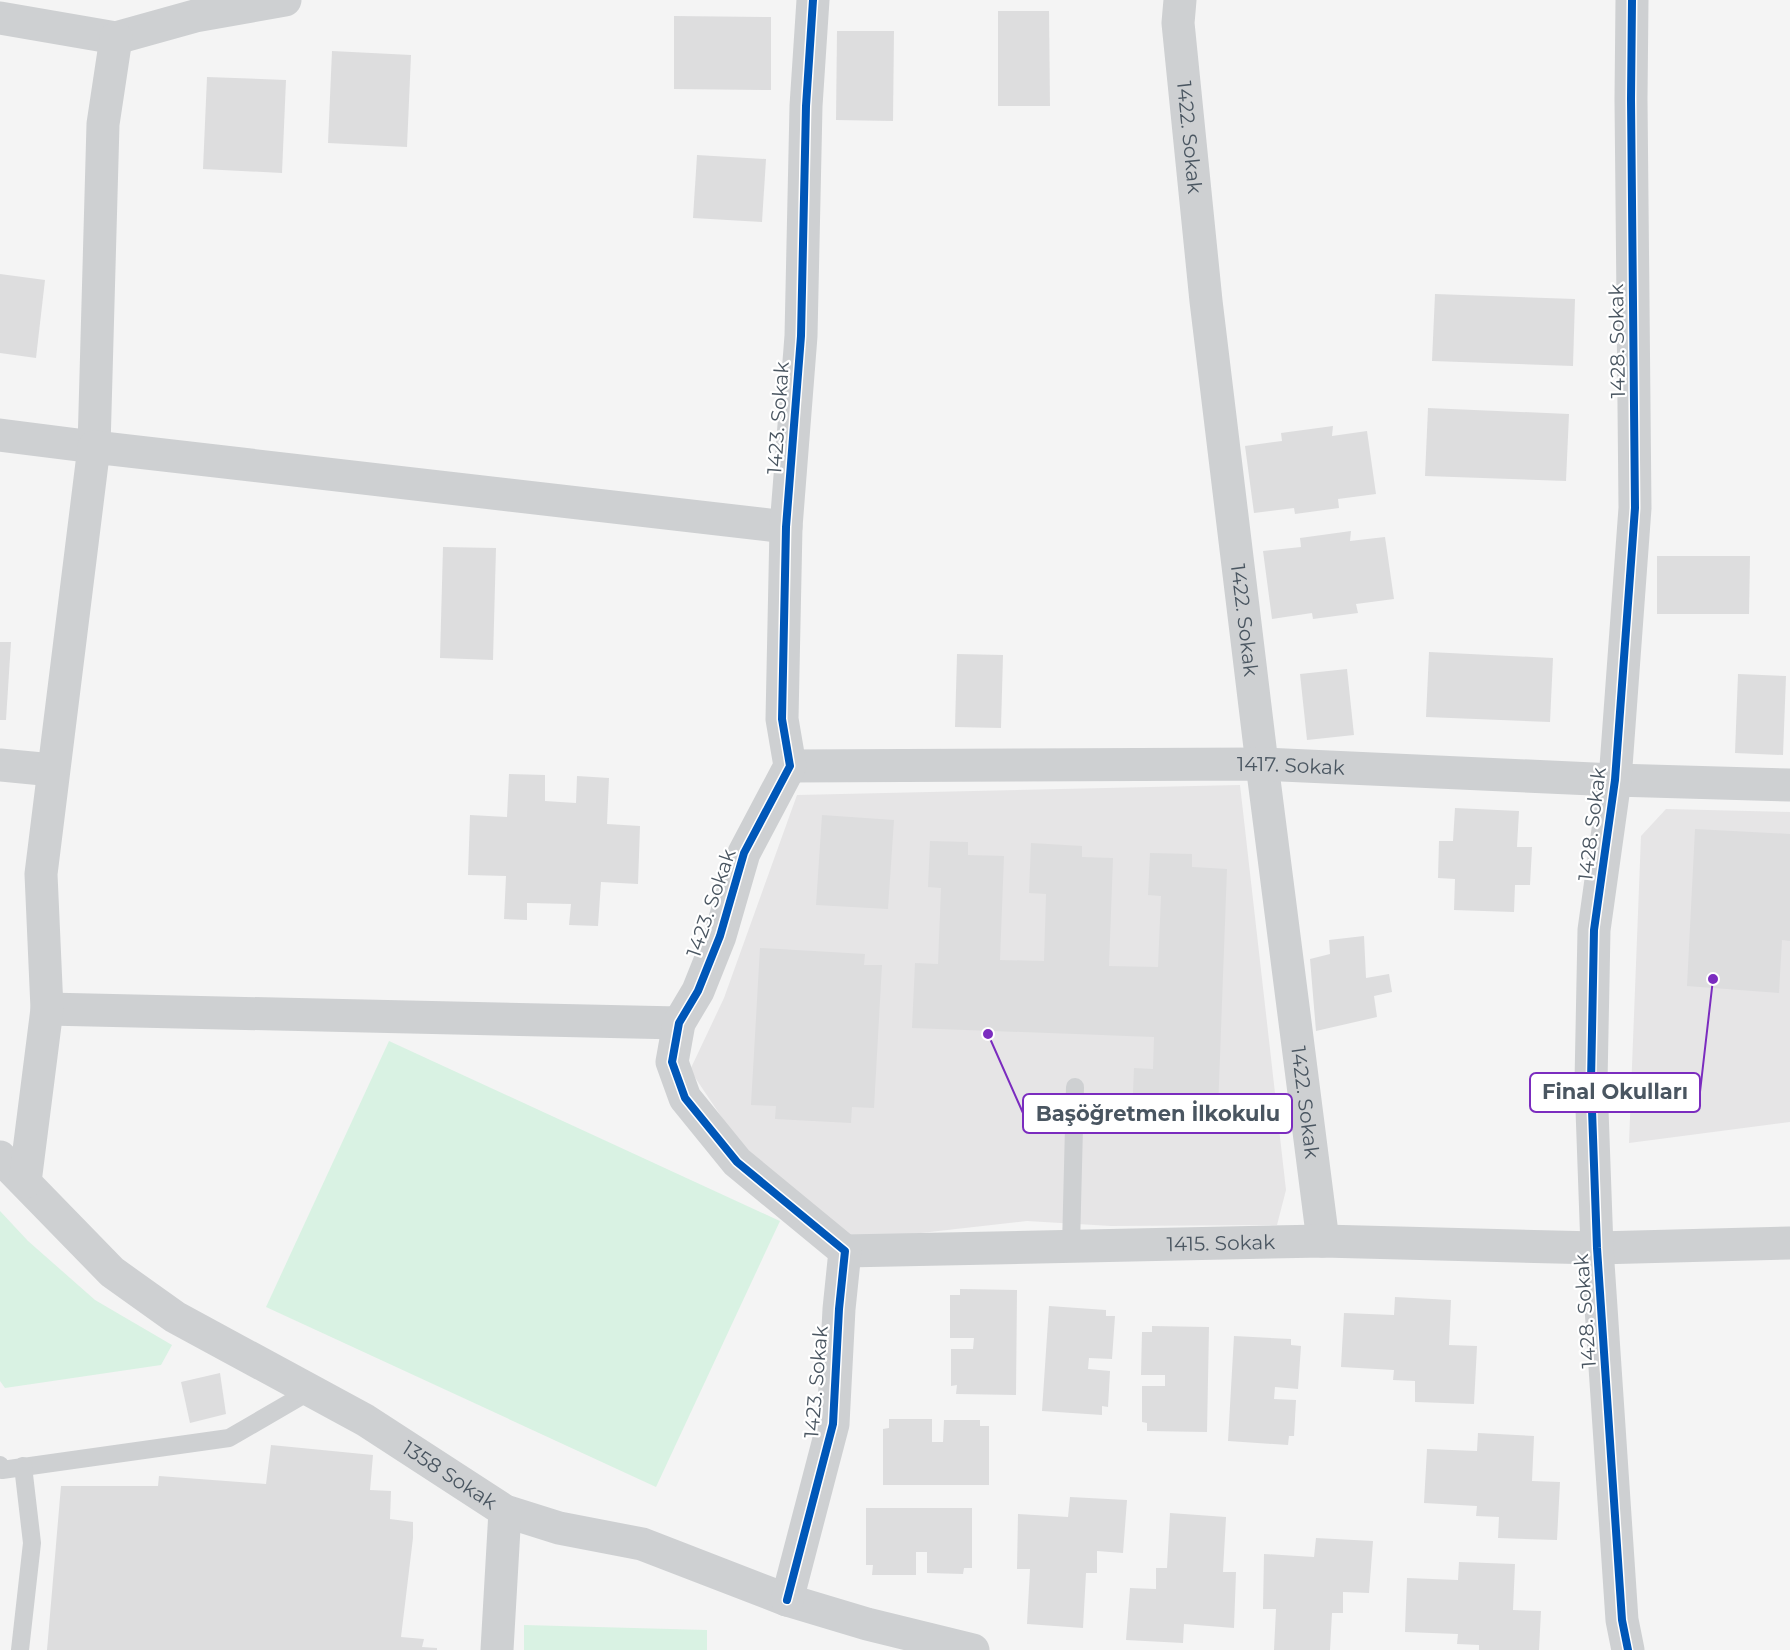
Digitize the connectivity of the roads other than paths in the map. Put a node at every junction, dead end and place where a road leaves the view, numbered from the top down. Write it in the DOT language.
graph roads {
  1 [pos="285,0"];
  2 [pos="813,0"];
  3 [pos="1180,0"];
  4 [pos="1632,0"];
  5 [pos="0,18"];
  6 [pos="116,38"];
  7 [pos="0,435"];
  8 [pos="94,447"];
  9 [pos="786,527"];
  10 [pos="1262,764"];
  11 [pos="0,765"];
  12 [pos="790,766"];
  13 [pos="53,770"];
  14 [pos="1615,780"];
  15 [pos="1790,785"];
  16 [pos="47,1009"];
  17 [pos="679,1023"];
  18 [pos="1075,1087"];
  19 [pos="0,1157"];
  20 [pos="25,1182"];
  21 [pos="1323,1240"];
  22 [pos="1790,1243"];
  23 [pos="1071,1246"];
  24 [pos="1597,1248"];
  25 [pos="845,1251"];
  26 [pos="310,1391"];
  27 [pos="0,1465"];
  28 [pos="23,1466"];
  29 [pos="505,1511"];
  30 [pos="787,1600"];
  31 [pos="20,1650"];
  32 [pos="496,1650"];
  33 [pos="973,1650"];
  34 [pos="1628,1650"];
  1 -- 6 [label="street"];
  2 -- 9 [label="street, 1423. Sokak"];
  3 -- 10 [label="street, 1422. Sokak"];
  4 -- 14 [label="street, 1428. Sokak"];
  5 -- 6 [label="street"];
  6 -- 8 [label="street"];
  7 -- 8 [label="street"];
  8 -- 9 [label="street"];
  8 -- 13 [label="street"];
  9 -- 12 [label="street, 1423. Sokak"];
  10 -- 12 [label="street, 1417. Sokak"];
  10 -- 14 [label="street, 1417. Sokak"];
  10 -- 21 [label="street, 1422. Sokak"];
  11 -- 13 [label="street"];
  12 -- 17 [label="street, 1423. Sokak"];
  13 -- 16 [label="street"];
  14 -- 15 [label="street, 1417. Sokak"];
  14 -- 24 [label="street, 1428. Sokak"];
  16 -- 17 [label="street"];
  16 -- 20 [label="street"];
  17 -- 25 [label="street, 1423. Sokak"];
  18 -- 23 [label="lane"];
  19 -- 20 [label="street, 1358 Sokak"];
  20 -- 26 [label="street, 1358 Sokak"];
  21 -- 23 [label="street, 1415. Sokak"];
  21 -- 24 [label="street, 1415. Sokak"];
  22 -- 24 [label="street, 1415. Sokak"];
  23 -- 25 [label="street, 1415. Sokak"];
  24 -- 34 [label="street, 1428. Sokak"];
  25 -- 30 [label="street, 1423. Sokak"];
  26 -- 28 [label="lane"];
  26 -- 29 [label="street, 1358 Sokak"];
  27 -- 28 [label="lane"];
  28 -- 31 [label="lane"];
  29 -- 30 [label="street, 1358 Sokak"];
  29 -- 32 [label="street"];
  30 -- 33 [label="street, 1358 Sokak"];
}
